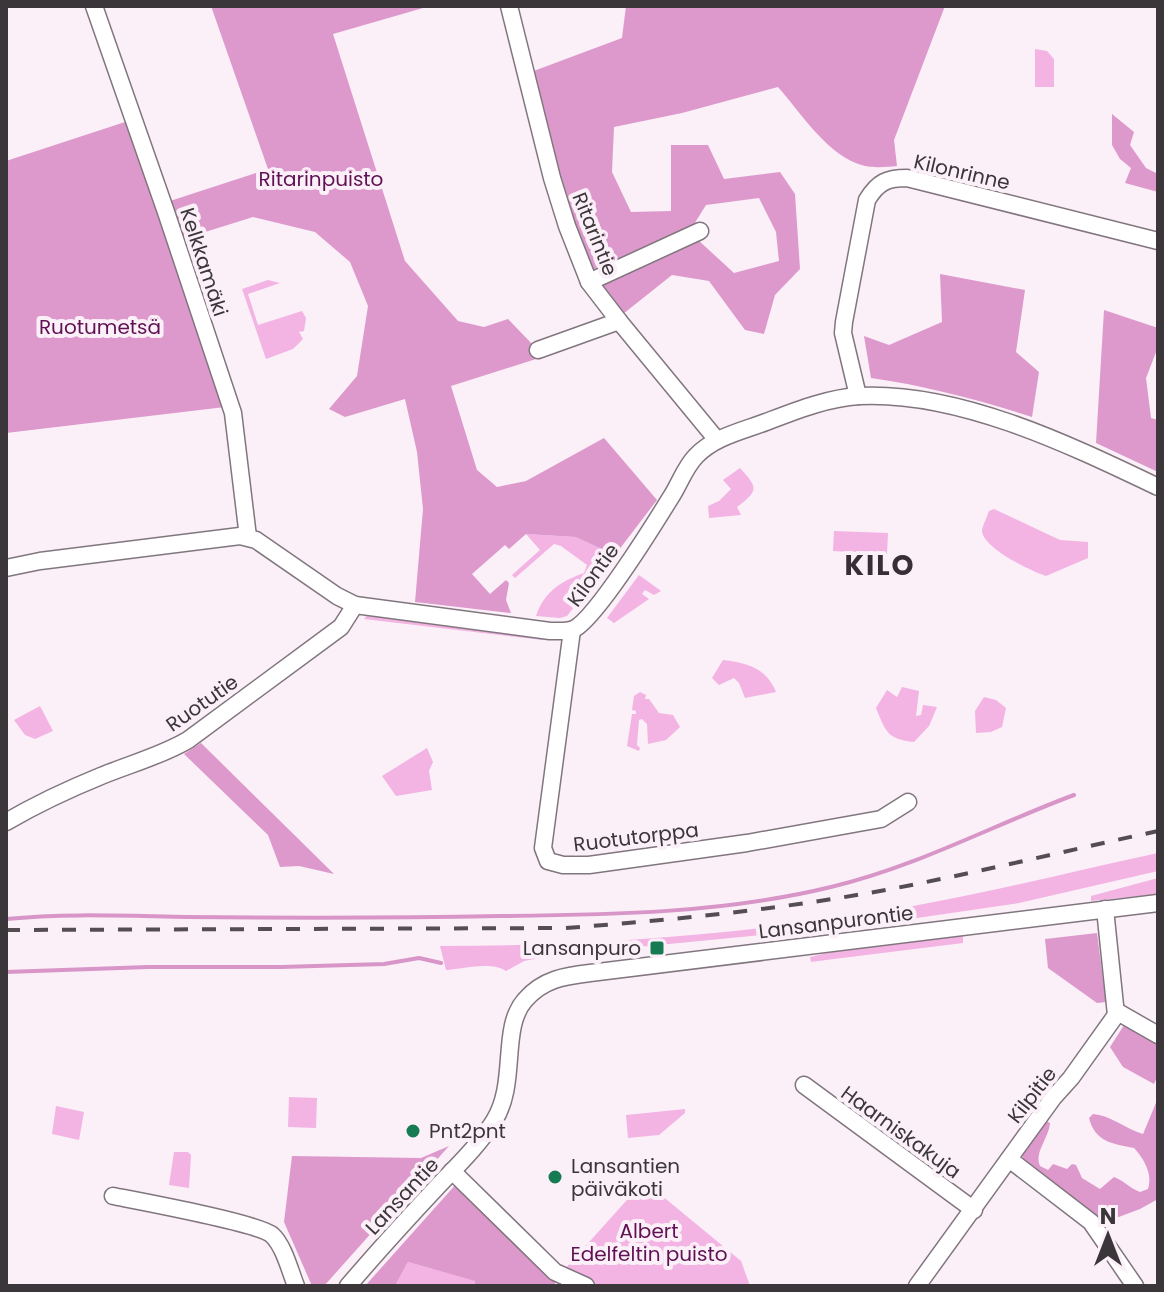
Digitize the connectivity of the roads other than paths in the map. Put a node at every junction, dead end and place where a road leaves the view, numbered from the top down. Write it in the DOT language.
graph roads {
  1 [pos="94,6"];
  2 [pos="509,6"];
  3 [pos="700,231"];
  4 [pos="1158,241"];
  5 [pos="589,282"];
  6 [pos="619,321"];
  7 [pos="538,350"];
  8 [pos="858,396"];
  9 [pos="717,440"];
  10 [pos="1158,487"];
  11 [pos="248,537"];
  12 [pos="6,568"];
  13 [pos="355,605"];
  14 [pos="572,630"];
  15 [pos="908,802"];
  16 [pos="6,822"];
  17 [pos="1158,903"];
  18 [pos="1105,909"];
  19 [pos="526,999"];
  20 [pos="1116,1011"];
  21 [pos="1158,1035"];
  22 [pos="804,1085"];
  23 [pos="1009,1159"];
  24 [pos="452,1171"];
  25 [pos="113,1196"];
  26 [pos="974,1210"];
  27 [pos="296,1286"];
  28 [pos="348,1286"];
  29 [pos="586,1286"];
  30 [pos="917,1286"];
  31 [pos="1135,1286"];
  1 -- 11 [label="street, Kelkkamäki"];
  2 -- 5 [label="street, Ritarintie"];
  3 -- 5 [label="street"];
  4 -- 8 [label="street, Kilonrinne"];
  5 -- 6 [label="street, Ritarintie"];
  6 -- 7 [label="street"];
  6 -- 9 [label="street, Ritarintie"];
  8 -- 9 [label="street, Kilontie"];
  8 -- 10 [label="street, Kilontie"];
  9 -- 14 [label="street, Kilontie"];
  11 -- 12 [label="street"];
  11 -- 13 [label="street, Kilontie"];
  13 -- 14 [label="street, Kilontie"];
  13 -- 16 [label="street, Ruotutie"];
  14 -- 15 [label="street, Ruotutorppa"];
  17 -- 18 [label="street, Lansanpurontie"];
  18 -- 19 [label="street, Lansanpurontie"];
  18 -- 20 [label="street"];
  19 -- 24 [label="street, Lansantie"];
  20 -- 21 [label="street"];
  20 -- 23 [label="street, Kilpitie"];
  22 -- 26 [label="street, Haarniskakuja"];
  23 -- 26 [label="street, Kilpitie"];
  23 -- 31 [label="street"];
  24 -- 28 [label="street, Lansantie"];
  24 -- 29 [label="street"];
  25 -- 27 [label="street"];
  26 -- 30 [label="street, Kilpitie"];
}
